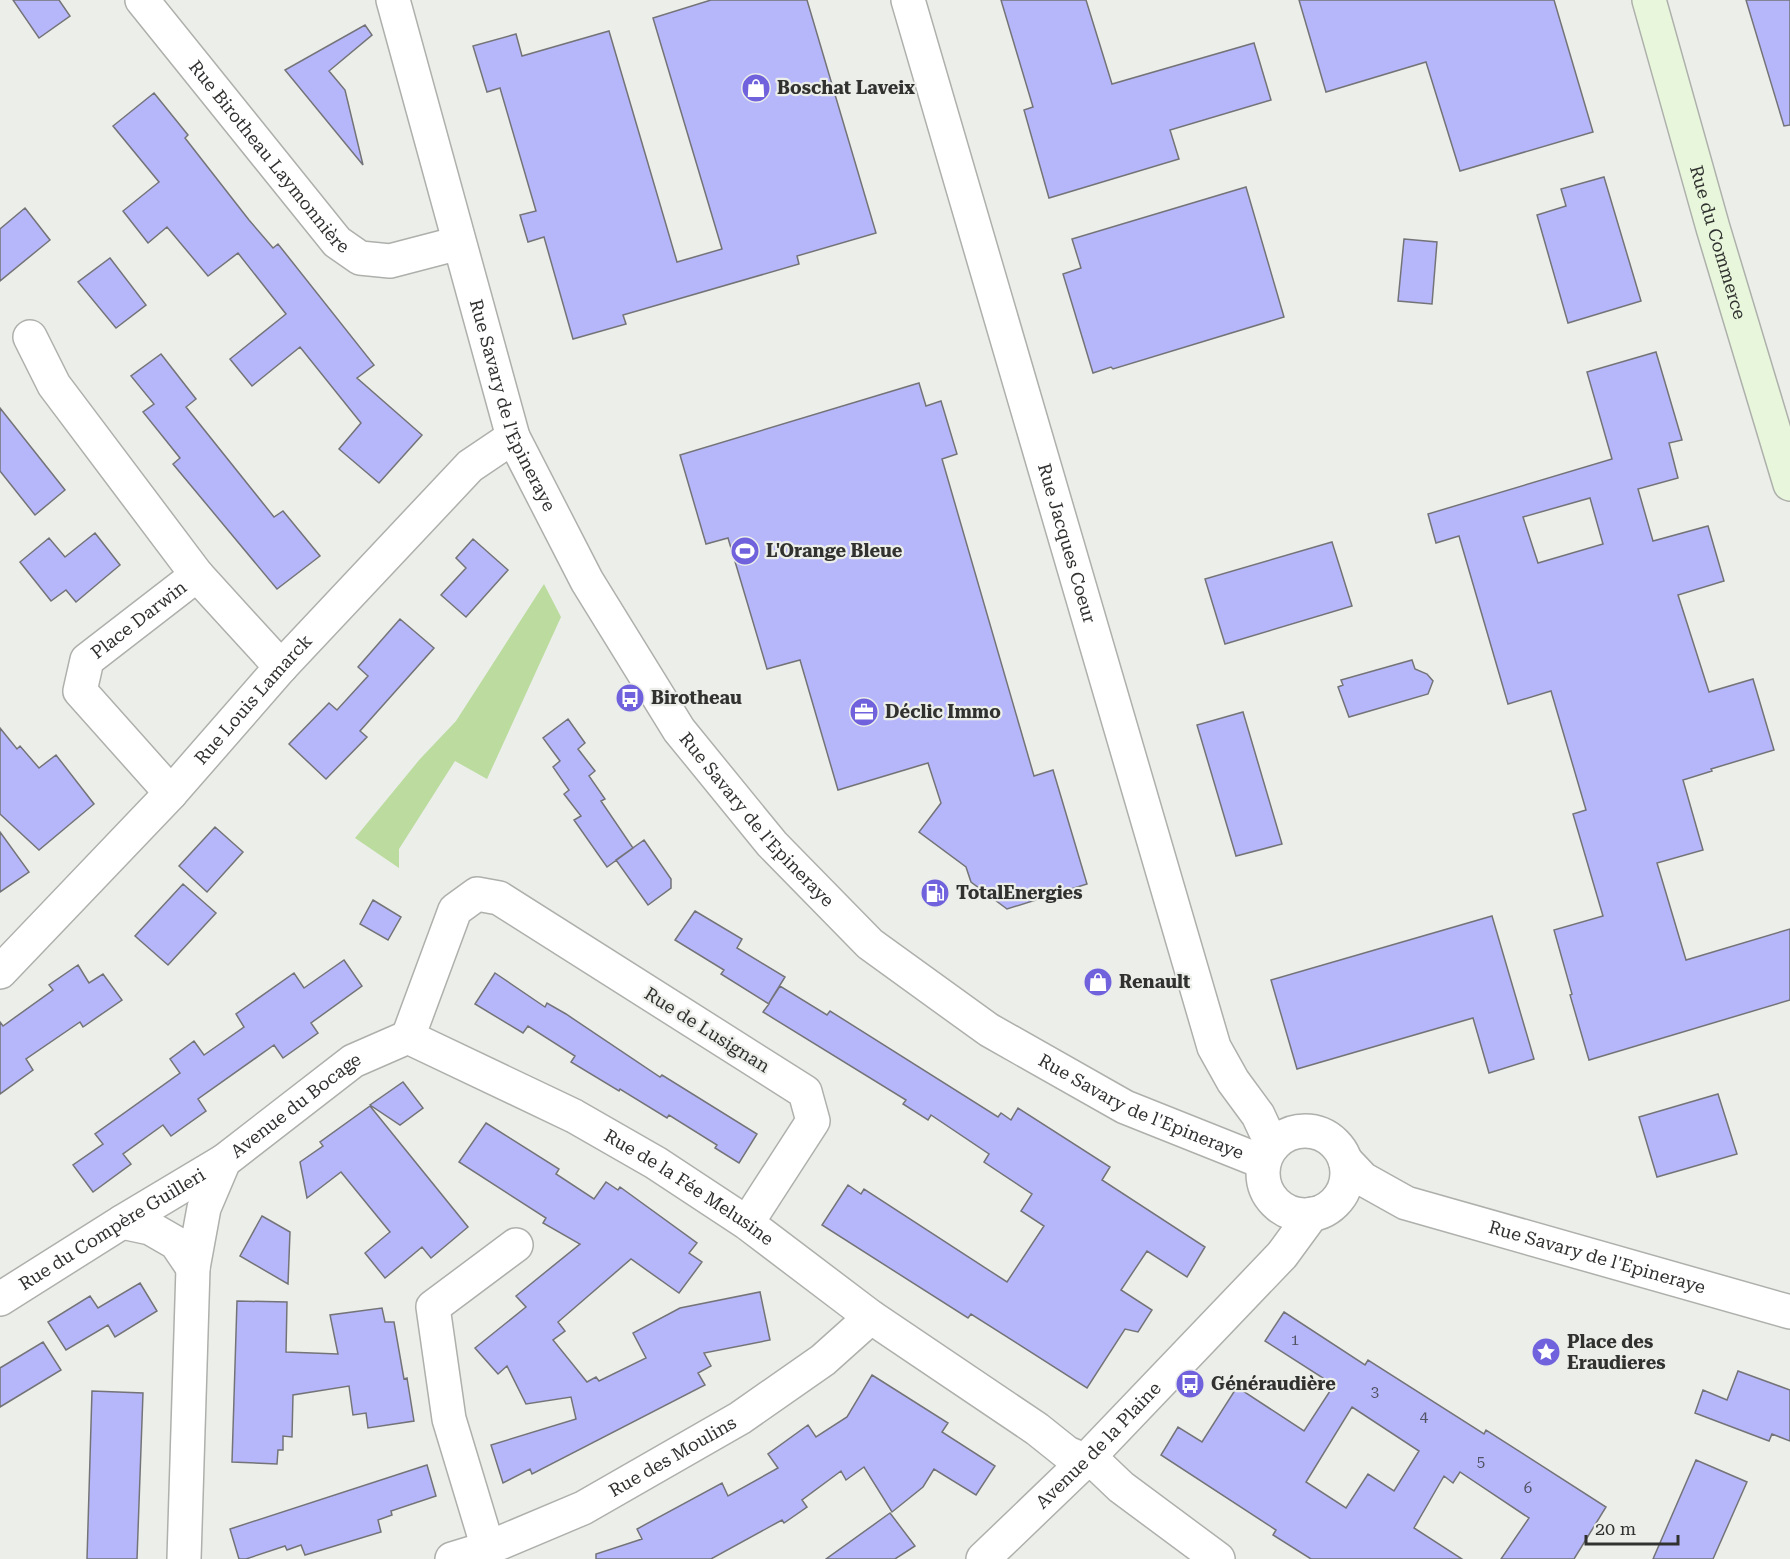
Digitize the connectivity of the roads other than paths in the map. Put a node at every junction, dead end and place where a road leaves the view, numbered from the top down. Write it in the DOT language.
graph roads {
  1 [pos="142,0"];
  2 [pos="393,0"];
  3 [pos="908,0"];
  4 [pos="1649,0"];
  5 [pos="459,243"];
  6 [pos="30,338"];
  7 [pos="513,437"];
  8 [pos="1790,484"];
  9 [pos="197,575"];
  10 [pos="281,667"];
  11 [pos="171,793"];
  12 [pos="0,972"];
  13 [pos="408,1037"];
  14 [pos="1233,1081"];
  15 [pos="1306,1130"];
  16 [pos="1268,1154"];
  17 [pos="1345,1160"];
  18 [pos="224,1161"];
  19 [pos="1273,1202"];
  20 [pos="1406,1203"];
  21 [pos="1323,1209"];
  22 [pos="122,1222"];
  23 [pos="747,1223"];
  24 [pos="516,1245"];
  25 [pos="193,1268"];
  26 [pos="1262,1276"];
  27 [pos="0,1299"];
  28 [pos="1790,1312"];
  29 [pos="871,1317"];
  30 [pos="1086,1460"];
  31 [pos="488,1548"];
  32 [pos="184,1559"];
  33 [pos="452,1559"];
  34 [pos="983,1559"];
  35 [pos="1218,1559"];
  1 -- 5 [label="street, Rue Birotheau Laymonnière"];
  2 -- 5 [label="street, Rue Savary de l'Epineraye"];
  3 -- 14 [label="street, Rue Jacques Coeur"];
  4 -- 8 [label="street, Rue du Commerce"];
  5 -- 7 [label="street, Rue Savary de l'Epineraye"];
  6 -- 9 [label="street"];
  7 -- 10 [label="street, Rue Louis Lamarck"];
  7 -- 16 [label="street, Rue Savary de l'Epineraye"];
  9 -- 10 [label="street, Place Darwin"];
  9 -- 11 [label="street, Place Darwin"];
  10 -- 11 [label="street, Rue Louis Lamarck"];
  11 -- 12 [label="street, Rue Louis Lamarck"];
  13 -- 18 [label="street, Avenue du Bocage"];
  13 -- 23 [label="street, Rue de la Fée Melusine"];
  13 -- 23 [label="street, Rue de Lusignan"];
  14 -- 15 [label="street, Rue Jacques Coeur"];
  14 -- 16 [label="street, Rue Jacques Coeur"];
  15 -- 16 [label="street, Rue Savary de l'Epineraye"];
  15 -- 17 [label="street, Rue Savary de l'Epineraye"];
  16 -- 19 [label="street, Rue Savary de l'Epineraye"];
  17 -- 20 [label="street, Rue Savary de l'Epineraye"];
  17 -- 21 [label="street"];
  18 -- 22 [label="street, Rue du Compère Guilleri"];
  18 -- 25 [label="street, Avenue du Bocage"];
  19 -- 21 [label="street, Rue Savary de l'Epineraye"];
  19 -- 26 [label="street"];
  20 -- 21 [label="street, Rue Savary de l'Epineraye"];
  20 -- 28 [label="street, Rue Savary de l'Epineraye"];
  21 -- 26 [label="street, Avenue de la Plaine"];
  22 -- 25 [label="street"];
  22 -- 27 [label="street, Rue du Compère Guilleri"];
  23 -- 29 [label="street, Rue de la Fée Melusine"];
  24 -- 31 [label="street"];
  25 -- 32 [label="street, Avenue du Bocage"];
  26 -- 30 [label="street, Avenue de la Plaine"];
  29 -- 30 [label="street, Rue de la Fée Melusine"];
  29 -- 31 [label="street, Rue des Moulins"];
  30 -- 34 [label="street, Avenue de la Plaine"];
  30 -- 35 [label="street, Rue de la Fée Melusine"];
  31 -- 33 [label="street, Rue des Moulins"];
}
